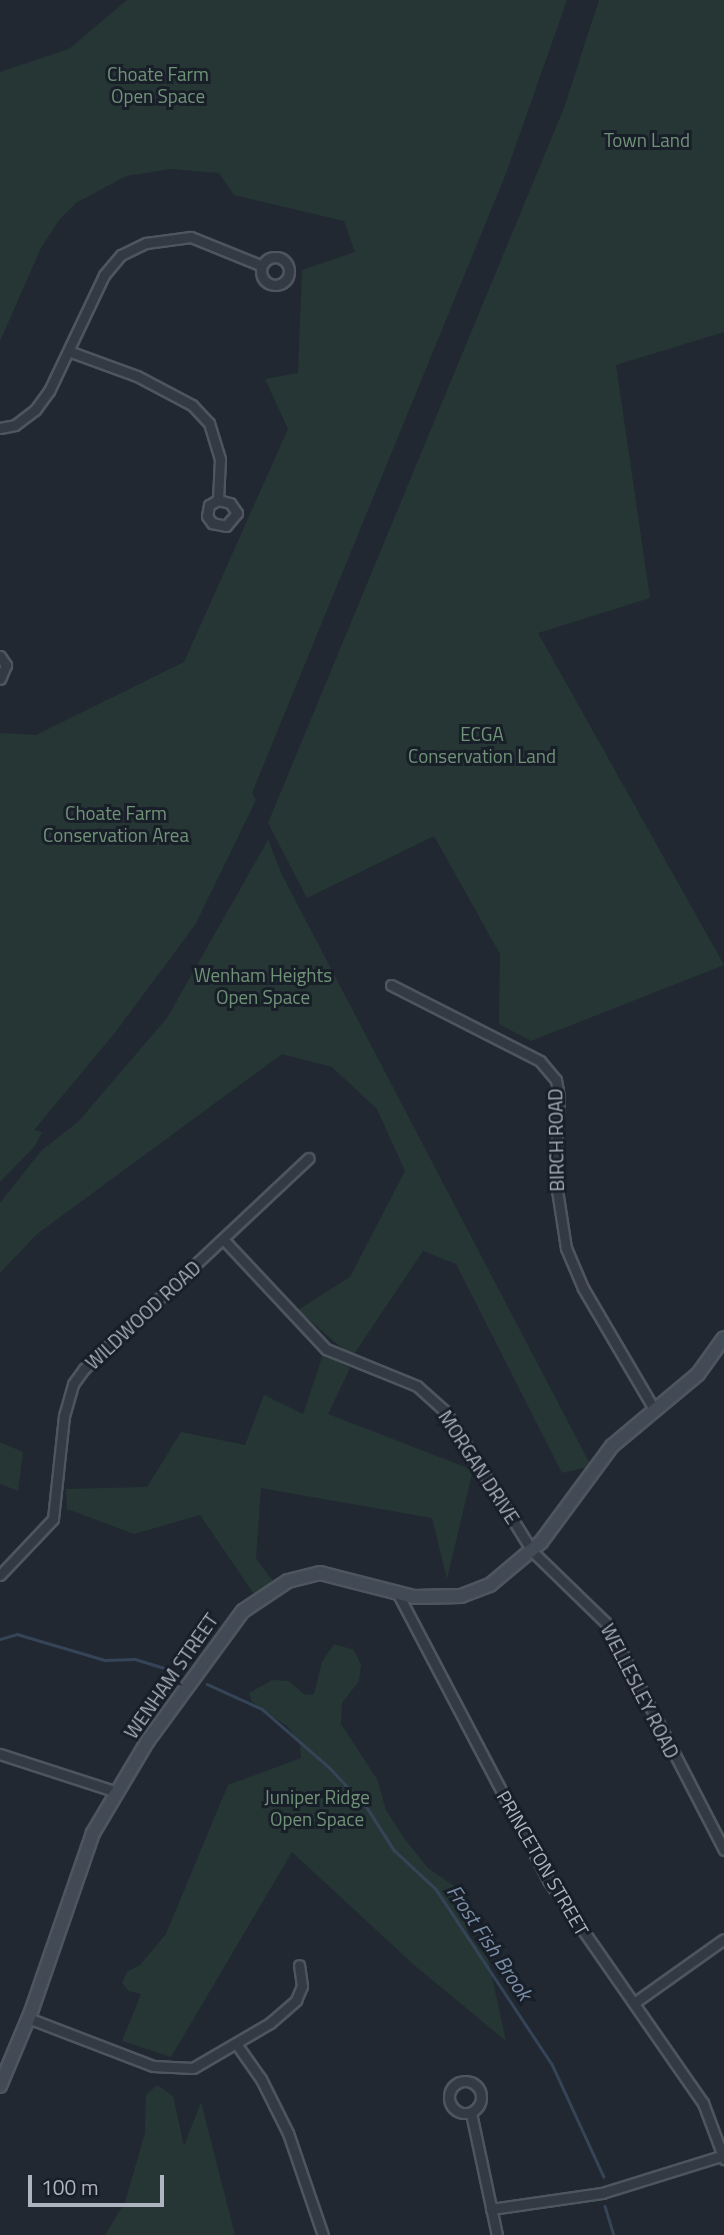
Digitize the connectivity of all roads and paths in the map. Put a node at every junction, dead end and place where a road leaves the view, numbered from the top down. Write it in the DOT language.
graph roads {
  1 [pos="260,265"];
  2 [pos="71,352"];
  3 [pos="0,428"];
  4 [pos="218,500"];
  5 [pos="0,656"];
  6 [pos="0,680"];
  7 [pos="391,985"];
  8 [pos="309,1158"];
  9 [pos="224,1240"];
  10 [pos="724,1338"];
  11 [pos="654,1409"];
  12 [pos="533,1551"];
  13 [pos="0,1575"];
  14 [pos="398,1594"];
  15 [pos="0,1754"];
  16 [pos="117,1792"];
  17 [pos="724,1850"];
  18 [pos="724,1939"];
  19 [pos="299,1965"];
  20 [pos="634,2003"];
  21 [pos="29,2018"];
  22 [pos="237,2045"];
  23 [pos="0,2086"];
  24 [pos="471,2113"];
  25 [pos="724,2156"];
  26 [pos="491,2209"];
  27 [pos="323,2235"];
  28 [pos="497,2235"];
  1 -- 2 [label="street"];
  2 -- 3 [label="street"];
  2 -- 4 [label="street"];
  5 -- 6 [label="street"];
  7 -- 11 [label="street, BIRCH ROAD"];
  8 -- 9 [label="street, WILDWOOD ROAD"];
  9 -- 12 [label="street, MORGAN DRIVE"];
  9 -- 13 [label="street, WILDWOOD ROAD"];
  10 -- 11 [label="main road, WENHAM STREET"];
  11 -- 12 [label="main road, WENHAM STREET"];
  12 -- 14 [label="main road, WENHAM STREET"];
  12 -- 17 [label="street, WELLESLEY ROAD"];
  14 -- 16 [label="main road, WENHAM STREET"];
  14 -- 20 [label="street, PRINCETON STREET"];
  15 -- 16 [label="street"];
  16 -- 21 [label="main road, WENHAM STREET"];
  18 -- 20 [label="street"];
  19 -- 22 [label="street"];
  20 -- 25 [label="street, PRINCETON STREET"];
  21 -- 22 [label="street"];
  21 -- 23 [label="main road, WENHAM STREET"];
  22 -- 27 [label="street"];
  24 -- 26 [label="street"];
  25 -- 26 [label="street"];
  26 -- 28 [label="street"];
}
